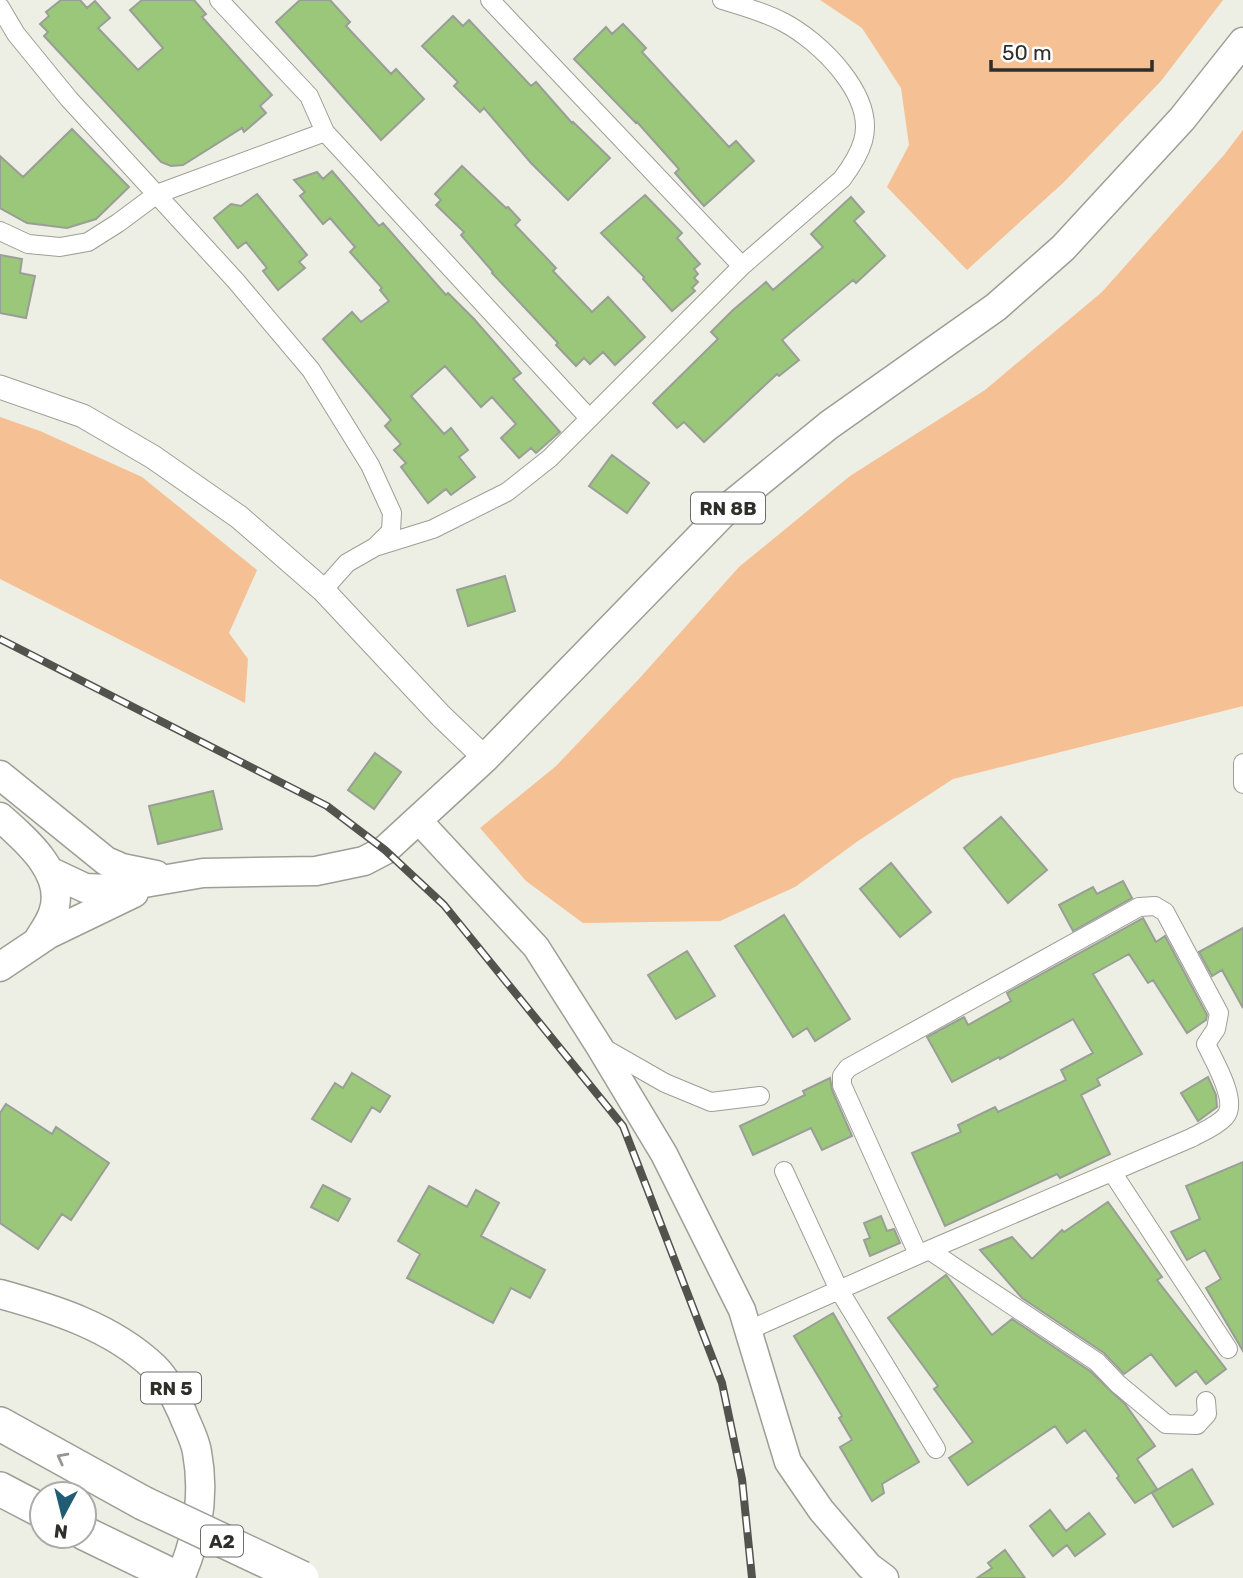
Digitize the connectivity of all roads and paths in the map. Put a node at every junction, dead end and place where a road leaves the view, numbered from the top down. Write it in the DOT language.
graph roads {
  1 [pos="219,0"];
  2 [pos="490,0"];
  3 [pos="722,0"];
  4 [pos="0,7"];
  5 [pos="1243,42"];
  6 [pos="326,132"];
  7 [pos="157,194"];
  8 [pos="0,231"];
  9 [pos="742,266"];
  10 [pos="0,387"];
  11 [pos="589,418"];
  12 [pos="375,547"];
  13 [pos="323,590"];
  14 [pos="485,758"];
  15 [pos="1243,763"];
  16 [pos="0,775"];
  17 [pos="1243,784"];
  18 [pos="40,806"];
  19 [pos="0,817"];
  20 [pos="419,821"];
  21 [pos="49,871"];
  22 [pos="176,878"];
  23 [pos="85,888"];
  24 [pos="66,925"];
  25 [pos="37,942"];
  26 [pos="0,967"];
  27 [pos="599,1046"];
  28 [pos="760,1096"];
  29 [pos="783,1171"];
  30 [pos="1112,1172"];
  31 [pos="924,1252"];
  32 [pos="839,1290"];
  33 [pos="0,1294"];
  34 [pos="749,1330"];
  35 [pos="1228,1349"];
  36 [pos="1206,1401"];
  37 [pos="0,1424"];
  38 [pos="936,1449"];
  39 [pos="0,1489"];
  40 [pos="28,1504"];
  41 [pos="98,1540"];
  42 [pos="178,1578"];
  43 [pos="302,1578"];
  44 [pos="885,1578"];
  1 -- 6 [label="street"];
  2 -- 9 [label="street"];
  3 -- 9 [label="street"];
  4 -- 7 [label="street"];
  5 -- 14 [label="main road, RN 8B"];
  6 -- 7 [label="street"];
  6 -- 11 [label="street"];
  7 -- 8 [label="street"];
  7 -- 12 [label="street"];
  9 -- 11 [label="street"];
  10 -- 13 [label="street"];
  11 -- 12 [label="street"];
  12 -- 13 [label="street"];
  13 -- 14 [label="street"];
  14 -- 20 [label="main road, RN 8B"];
  15 -- 17 [label="street"];
  16 -- 18 [label="main road"];
  18 -- 22 [label="main road"];
  18 -- 23 [label="main road"];
  19 -- 21 [label="main road"];
  20 -- 22 [label="main road, RN 8B"];
  20 -- 27 [label="main road"];
  21 -- 23 [label="main road"];
  21 -- 25 [label="main road"];
  22 -- 23 [label="main road"];
  22 -- 24 [label="main road"];
  23 -- 24 [label="main road"];
  24 -- 25 [label="main road"];
  25 -- 26 [label="main road"];
  27 -- 28 [label="street"];
  27 -- 34 [label="main road"];
  29 -- 32 [label="street"];
  30 -- 31 [label="street"];
  30 -- 31 [label="street"];
  30 -- 35 [label="street"];
  31 -- 32 [label="street"];
  31 -- 36 [label="street"];
  32 -- 34 [label="street"];
  32 -- 38 [label="street"];
  33 -- 42 [label="main road, RN 5"];
  34 -- 44 [label="main road"];
  43 -- 37 [label="highway, A2, one-way, bridge"];
  39 -- 40 [label="highway"];
  41 -- 42 [label="highway"];
}
